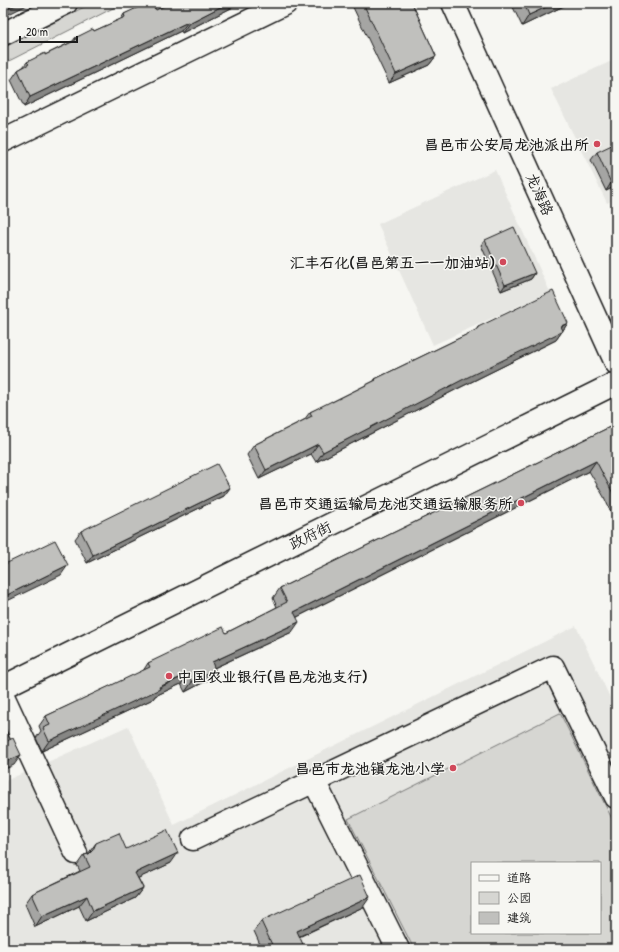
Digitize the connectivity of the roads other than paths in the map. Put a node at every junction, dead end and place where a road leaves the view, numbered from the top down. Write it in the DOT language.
graph roads {
  1 [pos="66,3"];
  2 [pos="286,3"];
  3 [pos="453,3"];
  4 [pos="3,34"];
  5 [pos="5,134"];
  6 [pos="616,363"];
  7 [pos="616,383"];
  8 [pos="3,687"];
  9 [pos="3,696"];
  10 [pos="314,781"];
  11 [pos="616,797"];
  12 [pos="193,838"];
  13 [pos="76,853"];
  14 [pos="398,949"];
  1 -- 4 [label="street"];
  2 -- 5 [label="street"];
  3 -- 6 [label="street, 龙海路"];
  7 -- 8 [label="street, 政府街"];
  9 -- 13 [label="street"];
  10 -- 11 [label="street"];
  10 -- 12 [label="street"];
  10 -- 14 [label="street"];
}
